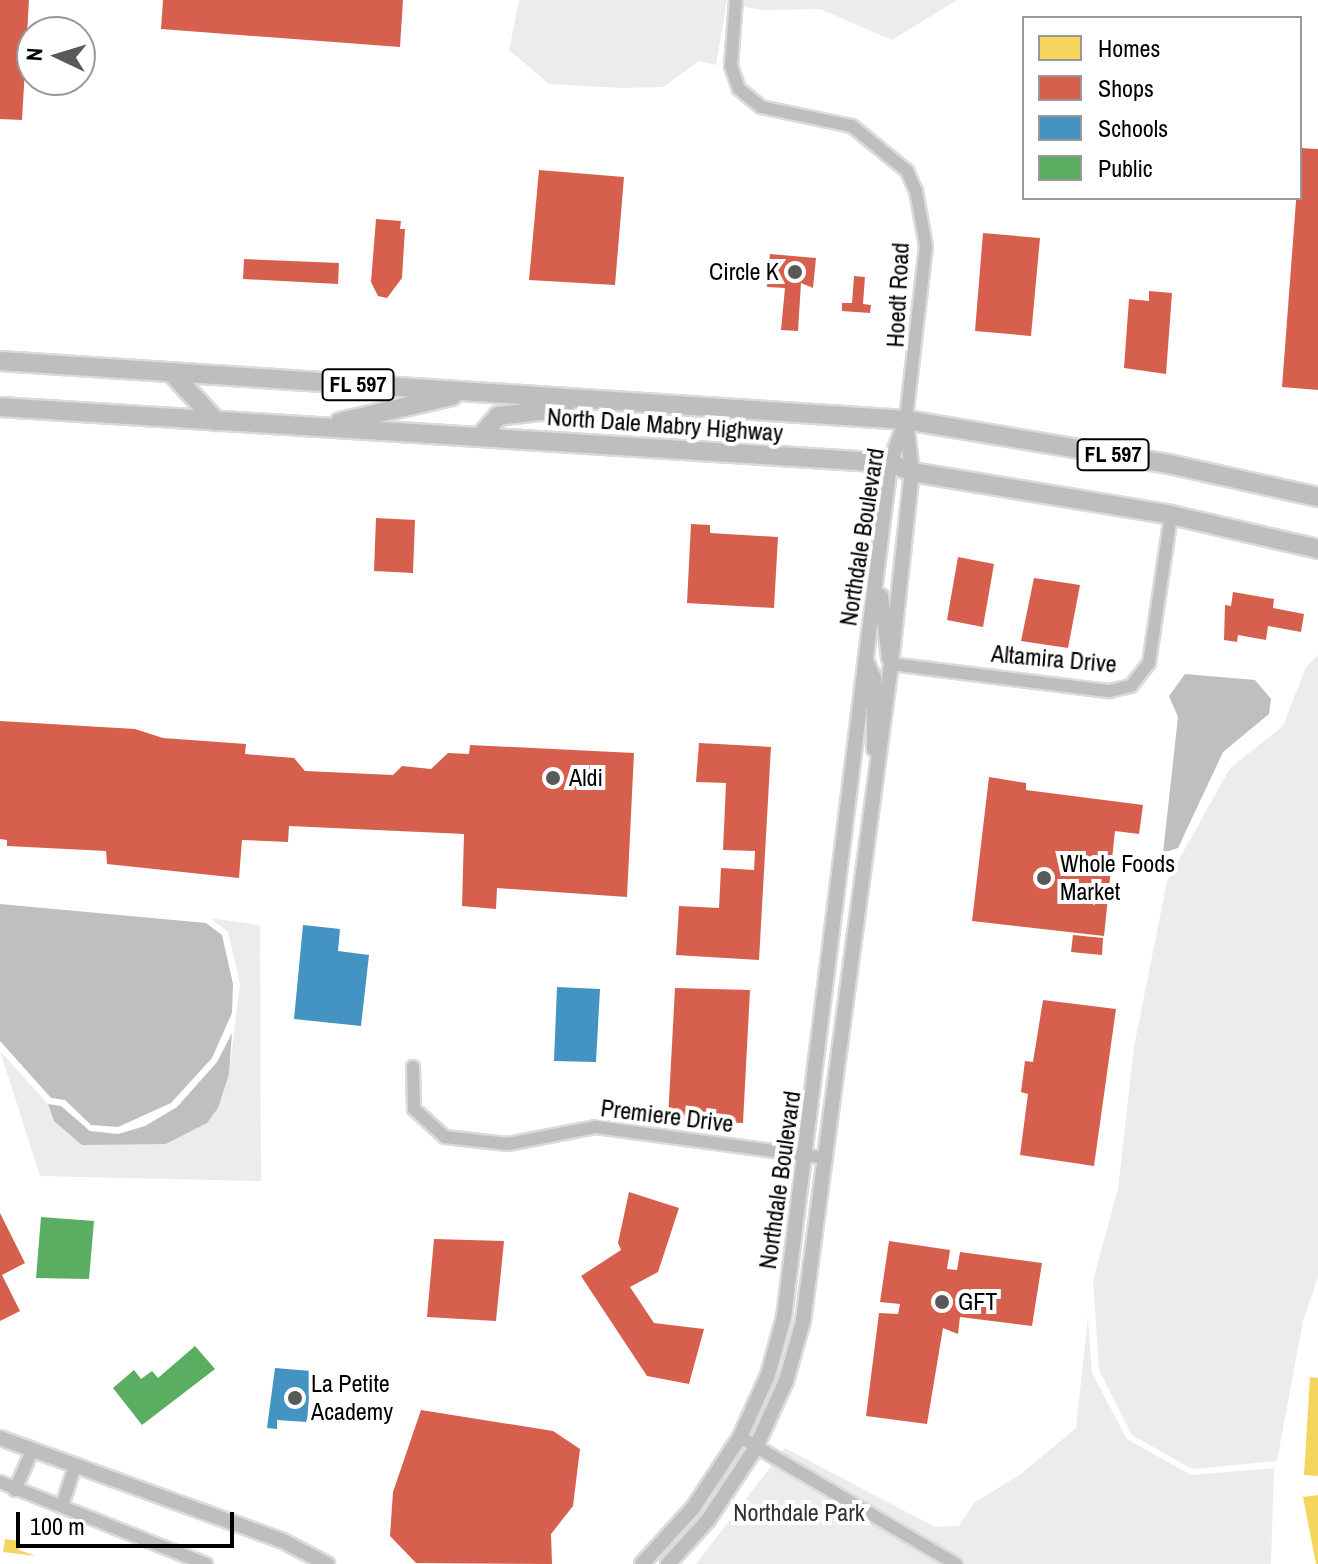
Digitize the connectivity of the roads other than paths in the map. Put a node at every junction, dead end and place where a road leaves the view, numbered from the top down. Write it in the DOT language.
graph roads {
  1 [pos="736,0"];
  2 [pos="0,361"];
  3 [pos="171,372"];
  4 [pos="461,392"];
  5 [pos="648,403"];
  6 [pos="0,407"];
  7 [pos="906,420"];
  8 [pos="216,421"];
  9 [pos="314,427"];
  10 [pos="480,437"];
  11 [pos="890,463"];
  12 [pos="912,472"];
  13 [pos="1318,497"];
  14 [pos="1171,515"];
  15 [pos="1318,549"];
  16 [pos="878,559"];
  17 [pos="866,660"];
  18 [pos="891,664"];
  19 [pos="876,781"];
  20 [pos="835,916"];
  21 [pos="858,919"];
  22 [pos="413,1067"];
  23 [pos="807,1155"];
  24 [pos="826,1158"];
  25 [pos="740,1437"];
  26 [pos="0,1438"];
  27 [pos="755,1449"];
  28 [pos="31,1453"];
  29 [pos="74,1469"];
  30 [pos="0,1482"];
  31 [pos="15,1490"];
  32 [pos="62,1506"];
  33 [pos="206,1564"];
  34 [pos="327,1564"];
  35 [pos="642,1564"];
  36 [pos="668,1564"];
  37 [pos="956,1564"];
  1 -- 7 [label="street, Hoedt Road"];
  2 -- 3 [label="main road, North Dale Mabry Highway / FL 597"];
  3 -- 4 [label="main road, North Dale Mabry Highway / FL 597"];
  3 -- 8 [label="main road"];
  4 -- 5 [label="main road, North Dale Mabry Highway / FL 597"];
  4 -- 9 [label="main road"];
  5 -- 7 [label="main road, North Dale Mabry Highway / FL 597"];
  5 -- 10 [label="main road"];
  6 -- 8 [label="main road, North Dale Mabry Highway / FL 597"];
  7 -- 11 [label="street, Northdale Boulevard"];
  7 -- 12 [label="street, Northdale Boulevard"];
  7 -- 13 [label="main road, North Dale Mabry Highway / FL 597"];
  8 -- 9 [label="main road, North Dale Mabry Highway / FL 597"];
  9 -- 10 [label="main road, North Dale Mabry Highway / FL 597"];
  10 -- 11 [label="main road, North Dale Mabry Highway / FL 597"];
  11 -- 12 [label="main road, North Dale Mabry Highway / FL 597"];
  11 -- 16 [label="street, Northdale Boulevard"];
  12 -- 14 [label="main road, North Dale Mabry Highway / FL 597"];
  12 -- 18 [label="street, Northdale Boulevard"];
  14 -- 15 [label="main road, North Dale Mabry Highway / FL 597"];
  14 -- 18 [label="street, Altamira Drive"];
  16 -- 17 [label="street, Northdale Boulevard"];
  16 -- 18 [label="street"];
  17 -- 19 [label="street"];
  17 -- 20 [label="street, Northdale Boulevard"];
  18 -- 19 [label="street, Northdale Boulevard"];
  19 -- 21 [label="street, Northdale Boulevard"];
  20 -- 21 [label="street"];
  20 -- 23 [label="street, Northdale Boulevard"];
  21 -- 24 [label="street, Northdale Boulevard"];
  22 -- 23 [label="street, Premiere Drive"];
  23 -- 24 [label="street, Premiere Drive"];
  23 -- 25 [label="street, Northdale Boulevard"];
  24 -- 27 [label="street, Northdale Boulevard"];
  25 -- 27 [label="street"];
  25 -- 35 [label="street, Northdale Boulevard"];
  26 -- 28 [label="street"];
  27 -- 36 [label="street, Northdale Boulevard"];
  27 -- 37 [label="street"];
  28 -- 29 [label="street"];
  28 -- 31 [label="street"];
  29 -- 32 [label="street"];
  29 -- 34 [label="street"];
  30 -- 31 [label="street"];
  31 -- 32 [label="street"];
  32 -- 33 [label="street"];
}
